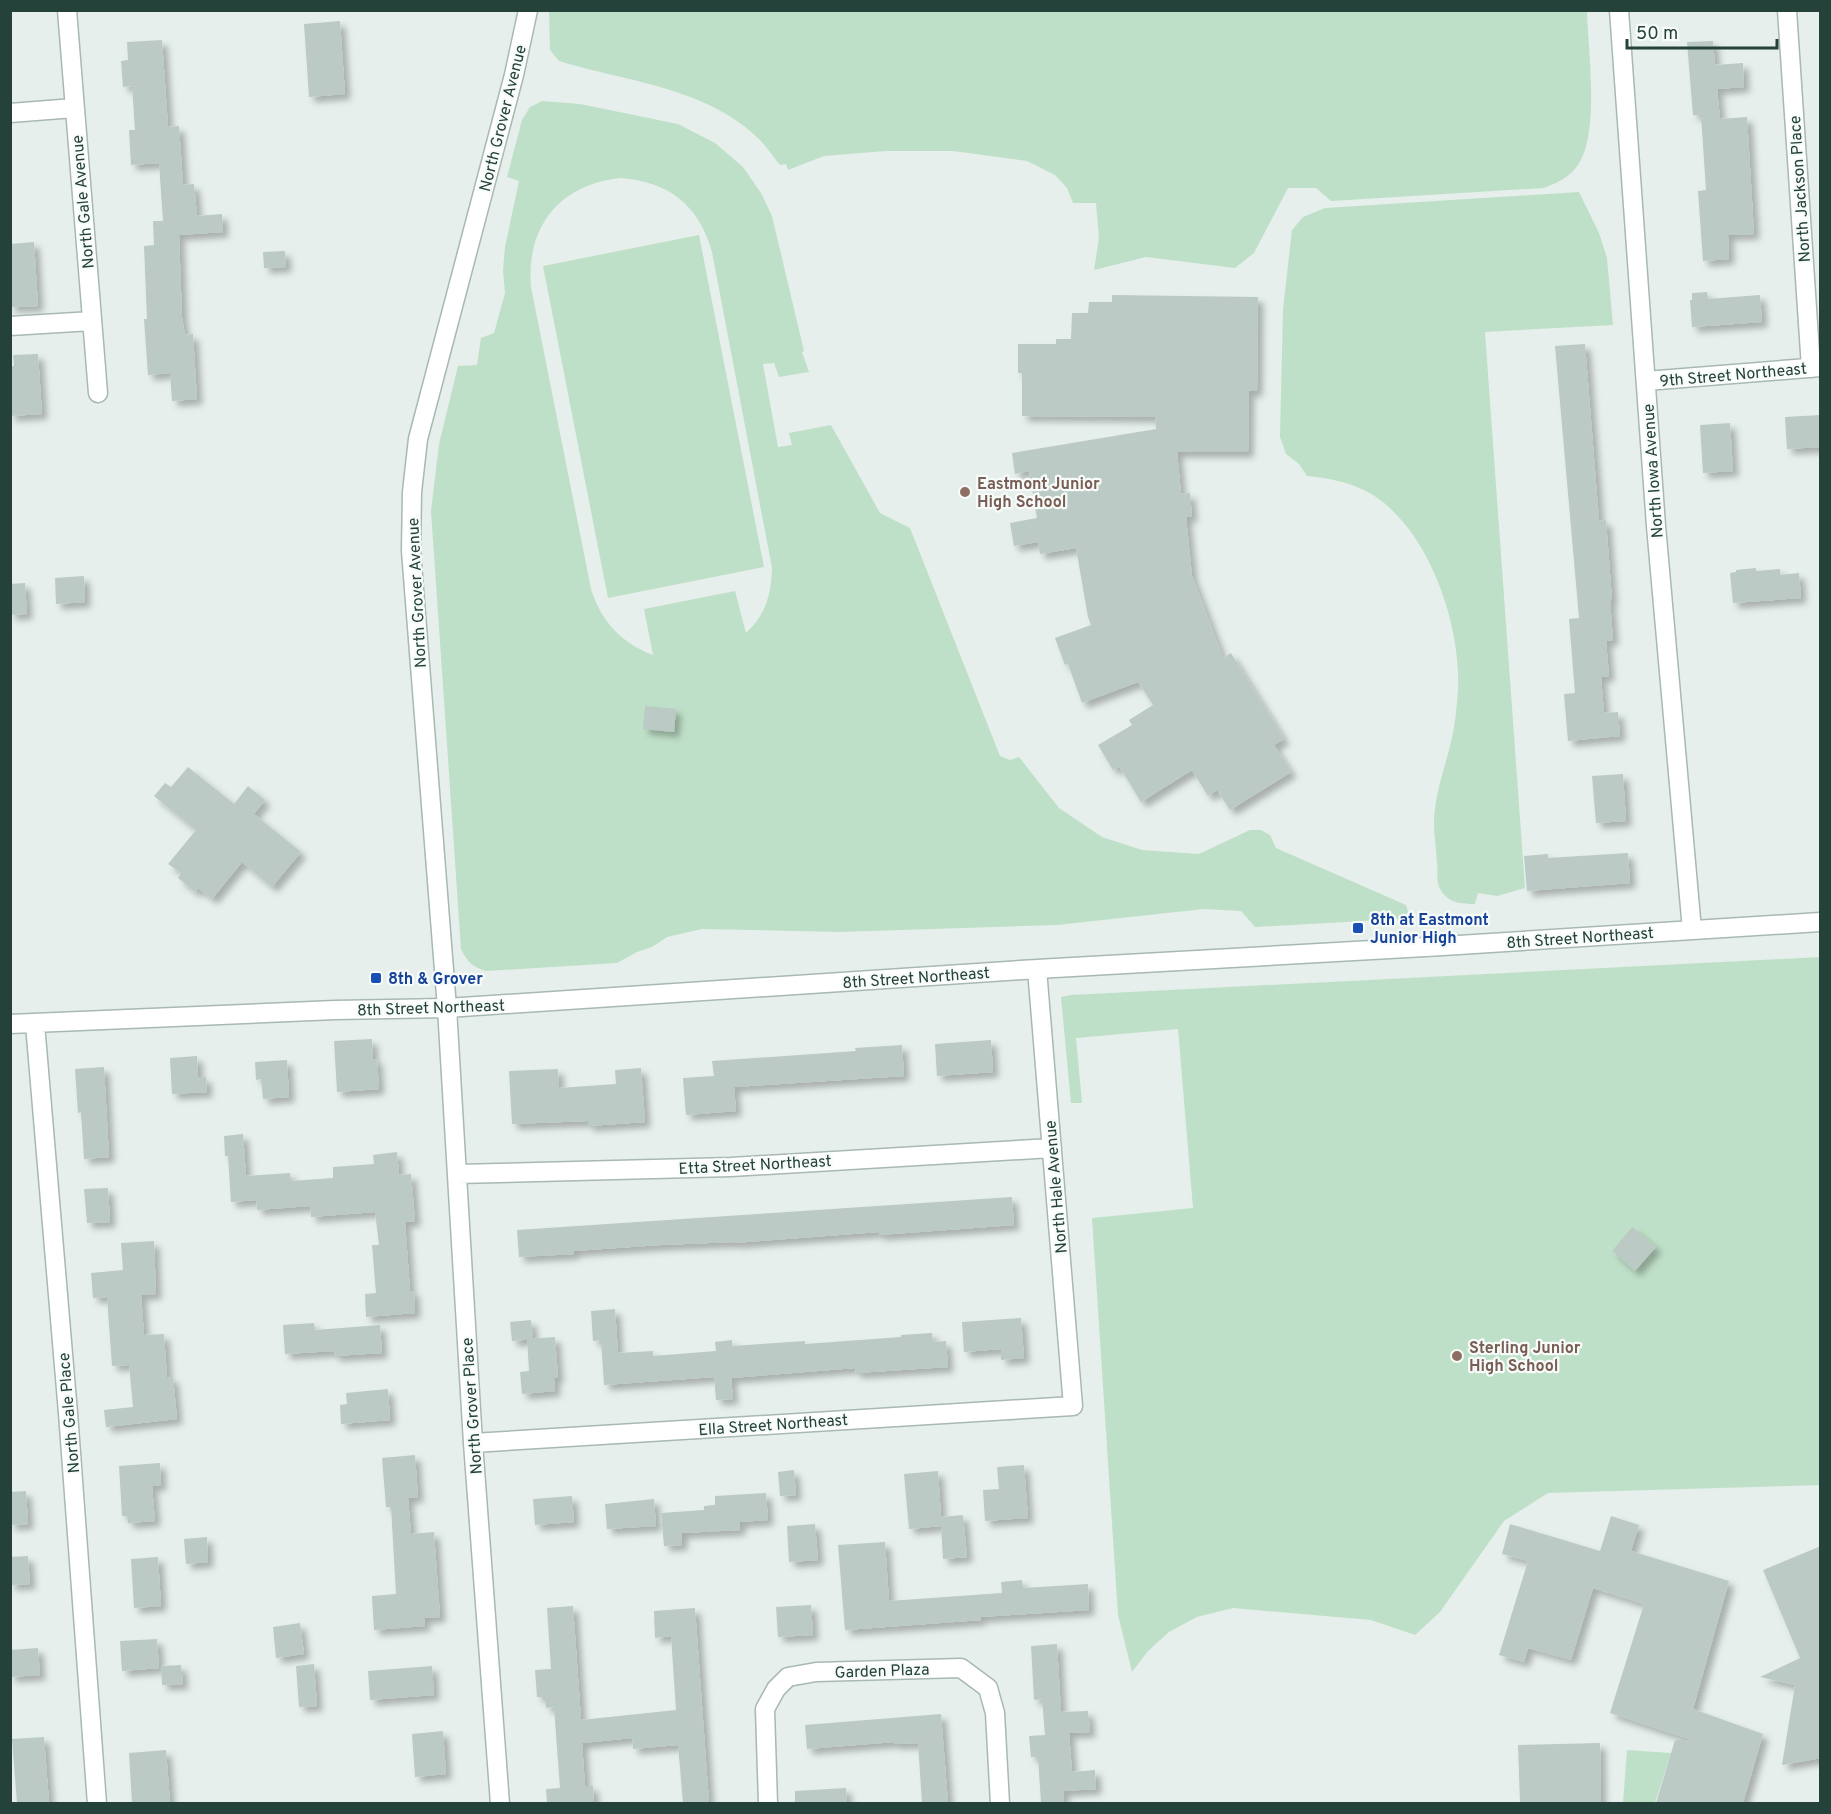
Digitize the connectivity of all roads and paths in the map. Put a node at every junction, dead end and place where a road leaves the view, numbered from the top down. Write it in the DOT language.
graph roads {
  1 [pos="67,10"];
  2 [pos="528,10"];
  3 [pos="1619,10"];
  4 [pos="1787,10"];
  5 [pos="74,108"];
  6 [pos="10,112"];
  7 [pos="92,321"];
  8 [pos="10,327"];
  9 [pos="1816,367"];
  10 [pos="1646,381"];
  11 [pos="98,393"];
  12 [pos="1821,922"];
  13 [pos="1692,930"];
  14 [pos="1037,969"];
  15 [pos="447,1008"];
  16 [pos="10,1024"];
  17 [pos="35,1024"];
  18 [pos="1052,1148"];
  19 [pos="457,1174"];
  20 [pos="1073,1406"];
  21 [pos="473,1443"];
  22 [pos="97,1803"];
  23 [pos="500,1803"];
  24 [pos="768,1803"];
  25 [pos="1000,1803"];
  1 -- 5 [label="street, North Gale Avenue"];
  2 -- 15 [label="street, North Grover Avenue"];
  3 -- 10 [label="street, North Iowa Avenue"];
  4 -- 9 [label="street, North Jackson Place"];
  5 -- 6 [label="street"];
  5 -- 7 [label="street, North Gale Avenue"];
  7 -- 8 [label="street"];
  7 -- 11 [label="street, North Gale Avenue"];
  9 -- 10 [label="street, 9th Street Northeast"];
  10 -- 13 [label="street, North Iowa Avenue"];
  12 -- 13 [label="street, 8th Street Northeast"];
  13 -- 14 [label="street, 8th Street Northeast"];
  14 -- 15 [label="street, 8th Street Northeast"];
  14 -- 18 [label="street, North Hale Avenue"];
  15 -- 17 [label="street, 8th Street Northeast"];
  15 -- 19 [label="street, North Grover Place"];
  16 -- 17 [label="street, 8th Street Northeast"];
  17 -- 22 [label="street, North Gale Place"];
  18 -- 19 [label="street, Etta Street Northeast"];
  18 -- 20 [label="street, North Hale Avenue"];
  19 -- 21 [label="street, North Grover Place"];
  20 -- 21 [label="street, Ella Street Northeast"];
  21 -- 23 [label="street, North Grover Place"];
  24 -- 25 [label="street, Garden Plaza"];
}
